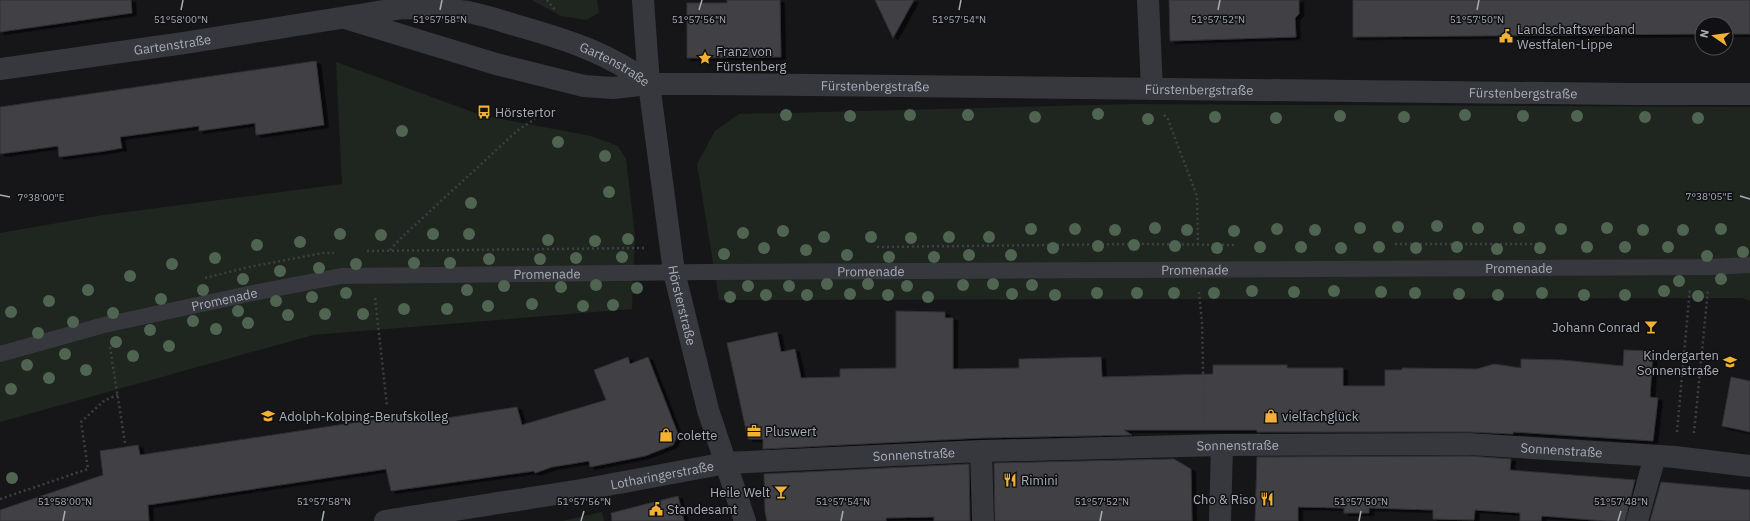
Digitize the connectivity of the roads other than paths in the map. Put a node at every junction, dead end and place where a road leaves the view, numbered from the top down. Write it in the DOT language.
graph roads {
  1 [pos="642,0"];
  2 [pos="1148,0"];
  3 [pos="344,18"];
  4 [pos="0,69"];
  5 [pos="1152,83"];
  6 [pos="649,84"];
  7 [pos="1750,94"];
  8 [pos="1750,265"];
  9 [pos="674,272"];
  10 [pos="0,354"];
  11 [pos="1222,446"];
  12 [pos="981,451"];
  13 [pos="1674,457"];
  14 [pos="726,463"];
  15 [pos="1750,466"];
  16 [pos="385,521"];
  17 [pos="745,521"];
  18 [pos="983,521"];
  19 [pos="1220,521"];
  20 [pos="1637,521"];
  1 -- 6 [label="street, Hörsterstraße"];
  2 -- 5 [label="street"];
  3 -- 4 [label="street, Gartenstraße"];
  3 -- 6 [label="street, Gartenstraße"];
  3 -- 6 [label="street, Gartenstraße"];
  5 -- 6 [label="street, Fürstenbergstraße"];
  5 -- 7 [label="street, Fürstenbergstraße"];
  6 -- 9 [label="street, Hörsterstraße"];
  8 -- 9 [label="lane, Promenade"];
  9 -- 10 [label="lane, Promenade"];
  9 -- 14 [label="street, Hörsterstraße"];
  11 -- 12 [label="street, Sonnenstraße"];
  11 -- 13 [label="street, Sonnenstraße"];
  11 -- 19 [label="street"];
  12 -- 14 [label="street, Sonnenstraße"];
  12 -- 18 [label="street"];
  13 -- 15 [label="street, Sonnenstraße"];
  13 -- 20 [label="street"];
  14 -- 16 [label="street, Lotharingerstraße"];
  14 -- 17 [label="street, Hörsterstraße"];
}
